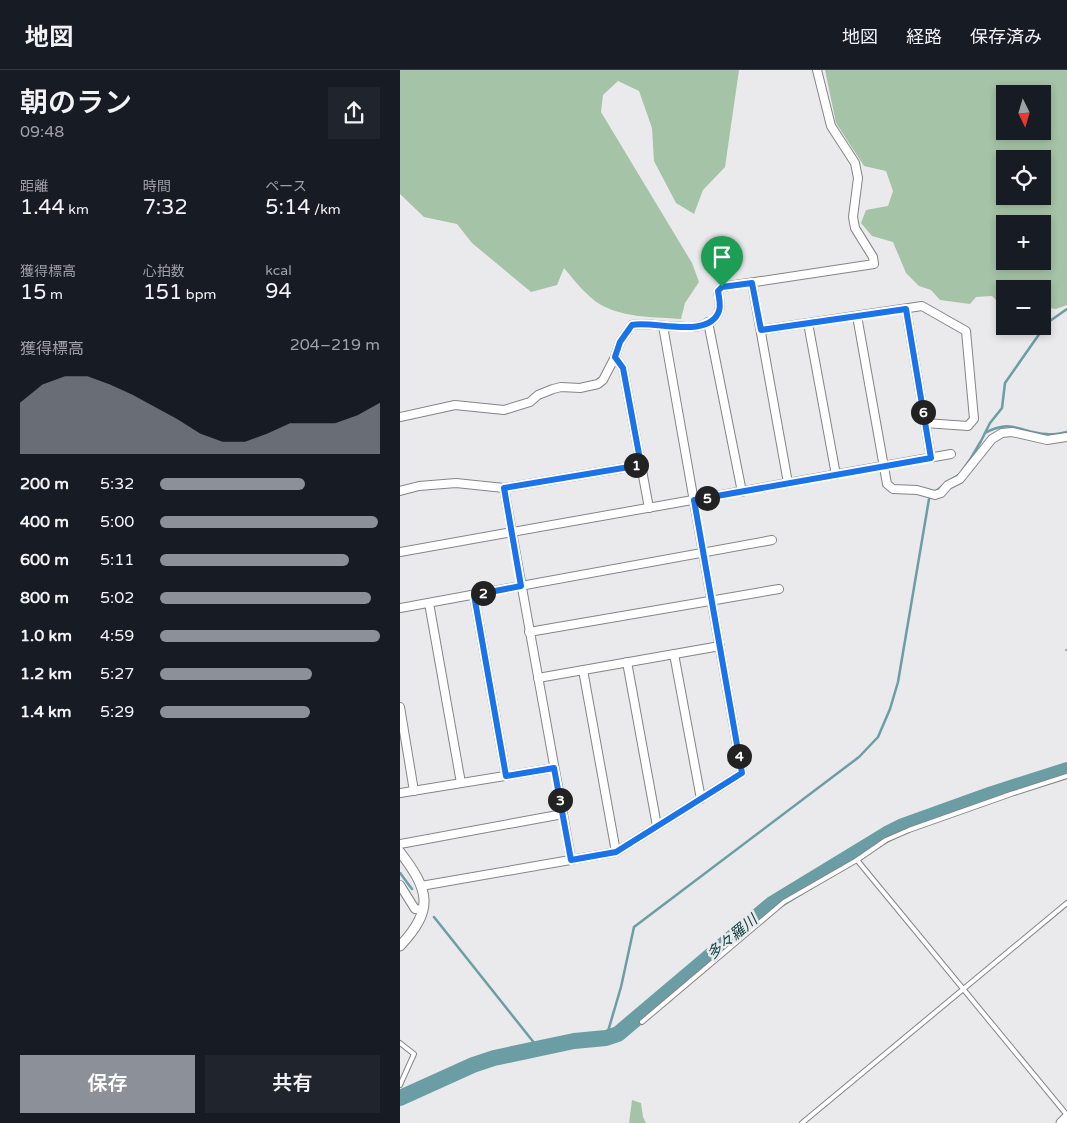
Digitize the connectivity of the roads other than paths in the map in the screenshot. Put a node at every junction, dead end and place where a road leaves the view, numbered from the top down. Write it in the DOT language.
graph roads {
  1 [pos="817,70"];
  2 [pos="752,283"];
  3 [pos="906,309"];
  4 [pos="857,316"];
  5 [pos="708,322"];
  6 [pos="808,323"];
  7 [pos="663,326"];
  8 [pos="761,330"];
  9 [pos="615,357"];
  10 [pos="400,417"];
  11 [pos="925,423"];
  12 [pos="1067,437"];
  13 [pos="951,454"];
  14 [pos="931,458"];
  15 [pos="641,465"];
  16 [pos="884,466"];
  17 [pos="836,475"];
  18 [pos="788,483"];
  19 [pos="504,488"];
  20 [pos="400,491"];
  21 [pos="742,492"];
  22 [pos="694,500"];
  23 [pos="649,508"];
  24 [pos="512,532"];
  25 [pos="772,540"];
  26 [pos="400,552"];
  27 [pos="703,553"];
  28 [pos="521,586"];
  29 [pos="779,589"];
  30 [pos="474,595"];
  31 [pos="712,601"];
  32 [pos="429,603"];
  33 [pos="400,608"];
  34 [pos="529,632"];
  35 [pos="720,646"];
  36 [pos="674,654"];
  37 [pos="627,662"];
  38 [pos="582,670"];
  39 [pos="538,678"];
  40 [pos="400,707"];
  41 [pos="554,768"];
  42 [pos="506,776"];
  43 [pos="1067,776"];
  44 [pos="461,783"];
  45 [pos="414,791"];
  46 [pos="400,793"];
  47 [pos="701,799"];
  48 [pos="563,814"];
  49 [pos="657,826"];
  50 [pos="400,844"];
  51 [pos="400,852"];
  52 [pos="616,852"];
  53 [pos="571,860"];
  54 [pos="857,860"];
  55 [pos="400,885"];
  56 [pos="421,886"];
  57 [pos="1067,904"];
  58 [pos="423,910"];
  59 [pos="400,946"];
  60 [pos="962,989"];
  61 [pos="642,1022"];
  62 [pos="400,1044"];
  63 [pos="400,1085"];
  64 [pos="1067,1116"];
  65 [pos="802,1123"];
  66 [pos="1061,1123"];
  1 -- 2 [label="street"];
  2 -- 5 [label="street"];
  2 -- 8 [label="street"];
  3 -- 4 [label="street"];
  3 -- 11 [label="street"];
  3 -- 11 [label="street"];
  4 -- 6 [label="street"];
  4 -- 16 [label="street"];
  5 -- 7 [label="street"];
  5 -- 21 [label="street"];
  6 -- 8 [label="street"];
  6 -- 17 [label="street"];
  7 -- 9 [label="street"];
  7 -- 22 [label="street"];
  8 -- 18 [label="street"];
  9 -- 10 [label="street"];
  9 -- 15 [label="street"];
  11 -- 14 [label="street"];
  12 -- 16 [label="street"];
  13 -- 14 [label="street"];
  14 -- 16 [label="street"];
  15 -- 19 [label="street"];
  15 -- 23 [label="street"];
  16 -- 17 [label="street"];
  17 -- 18 [label="street"];
  18 -- 21 [label="street"];
  19 -- 20 [label="street"];
  19 -- 24 [label="street"];
  21 -- 22 [label="street"];
  22 -- 23 [label="street"];
  22 -- 27 [label="street"];
  23 -- 24 [label="street"];
  24 -- 26 [label="street"];
  24 -- 28 [label="street"];
  25 -- 27 [label="street"];
  27 -- 28 [label="street"];
  27 -- 31 [label="street"];
  28 -- 30 [label="street"];
  28 -- 34 [label="street"];
  29 -- 31 [label="street"];
  30 -- 32 [label="street"];
  30 -- 42 [label="street"];
  31 -- 34 [label="street"];
  31 -- 35 [label="street"];
  32 -- 33 [label="street"];
  32 -- 44 [label="street"];
  34 -- 39 [label="street"];
  35 -- 36 [label="street"];
  35 -- 47 [label="street"];
  36 -- 37 [label="street"];
  36 -- 47 [label="street"];
  37 -- 38 [label="street"];
  37 -- 49 [label="street"];
  38 -- 39 [label="street"];
  38 -- 52 [label="street"];
  39 -- 41 [label="street"];
  40 -- 45 [label="street"];
  41 -- 42 [label="street"];
  41 -- 48 [label="street"];
  42 -- 44 [label="street"];
  43 -- 54 [label="lane"];
  44 -- 45 [label="street"];
  45 -- 46 [label="street"];
  47 -- 49 [label="street"];
  48 -- 50 [label="street"];
  48 -- 53 [label="street"];
  49 -- 52 [label="street"];
  51 -- 56 [label="street"];
  52 -- 53 [label="street"];
  53 -- 56 [label="street"];
  54 -- 60 [label="lane"];
  54 -- 61 [label="lane"];
  55 -- 58 [label="street"];
  56 -- 58 [label="street"];
  57 -- 60 [label="lane"];
  58 -- 59 [label="street"];
  60 -- 64 [label="lane"];
  60 -- 65 [label="lane"];
  62 -- 63 [label="lane"];
  64 -- 66 [label="street"];
}
